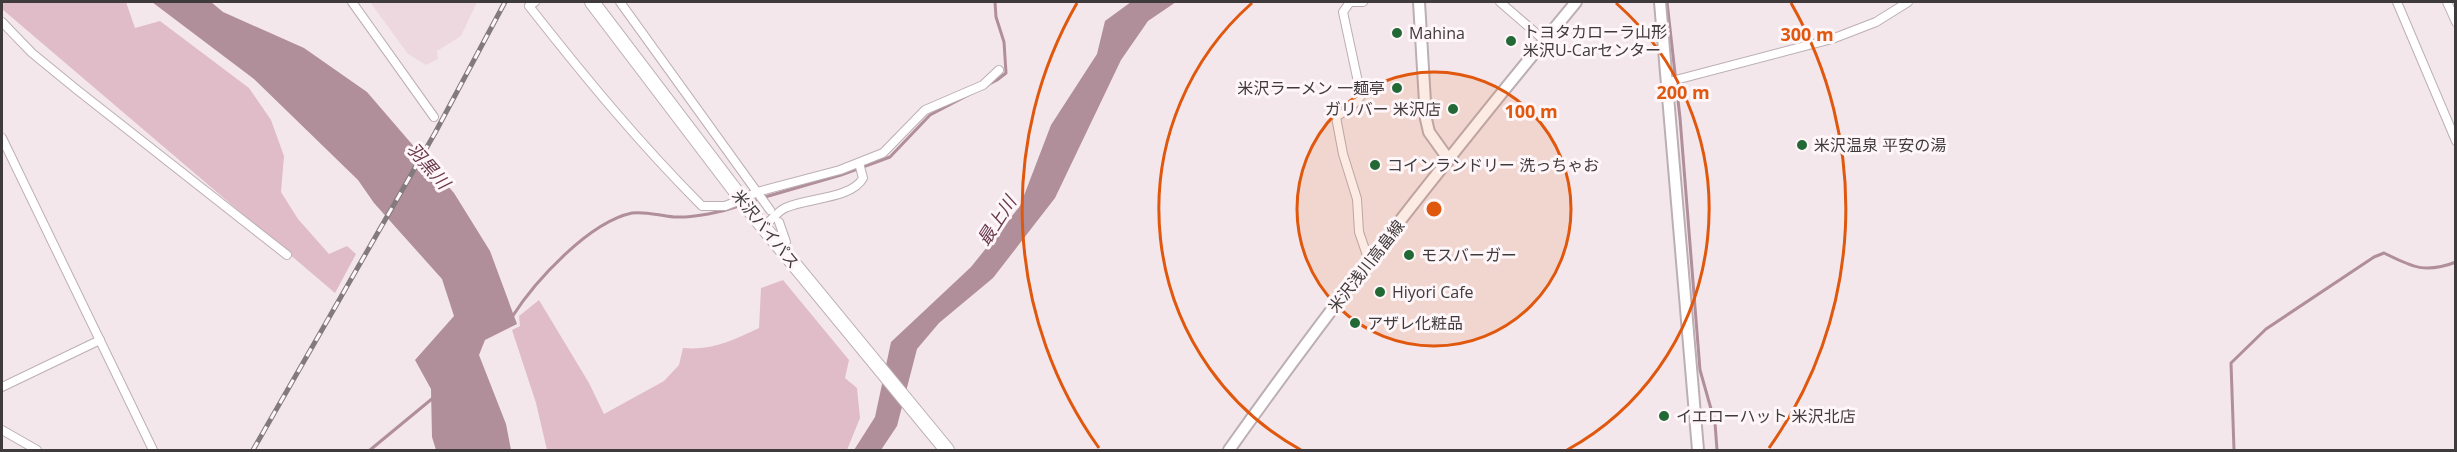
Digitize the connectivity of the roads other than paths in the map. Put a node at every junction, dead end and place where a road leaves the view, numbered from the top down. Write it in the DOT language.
graph roads {
  1 [pos="352,2"];
  2 [pos="535,2"];
  3 [pos="592,2"];
  4 [pos="620,2"];
  5 [pos="1363,2"];
  6 [pos="1419,2"];
  7 [pos="1500,2"];
  8 [pos="1576,2"];
  9 [pos="1659,2"];
  10 [pos="1908,2"];
  11 [pos="2397,2"];
  12 [pos="2447,2"];
  13 [pos="2,22"];
  14 [pos="2456,22"];
  15 [pos="1544,40"];
  16 [pos="999,70"];
  17 [pos="1668,82"];
  18 [pos="434,117"];
  19 [pos="2,138"];
  20 [pos="2456,141"];
  21 [pos="1449,160"];
  22 [pos="861,167"];
  23 [pos="758,194"];
  24 [pos="735,196"];
  25 [pos="747,197"];
  26 [pos="769,208"];
  27 [pos="778,222"];
  28 [pos="760,223"];
  29 [pos="784,251"];
  30 [pos="287,255"];
  31 [pos="1369,261"];
  32 [pos="100,340"];
  33 [pos="2,387"];
  34 [pos="2,430"];
  35 [pos="37,450"];
  36 [pos="153,450"];
  37 [pos="947,450"];
  38 [pos="1229,450"];
  39 [pos="1698,450"];
  1 -- 18 [label="street"];
  2 -- 24 [label="street"];
  3 -- 24 [label="highway, 米沢バイパス"];
  4 -- 23 [label="street"];
  5 -- 31 [label="street"];
  6 -- 21 [label="street"];
  7 -- 15 [label="street"];
  8 -- 15 [label="street, 米沢浅川高畠線"];
  9 -- 17 [label="street"];
  10 -- 17 [label="street"];
  11 -- 20 [label="street"];
  12 -- 14 [label="street"];
  13 -- 30 [label="street"];
  15 -- 21 [label="street, 米沢浅川高畠線"];
  16 -- 22 [label="street"];
  17 -- 39 [label="street"];
  19 -- 32 [label="street"];
  21 -- 31 [label="street, 米沢浅川高畠線"];
  22 -- 23 [label="street"];
  22 -- 28 [label="street"];
  23 -- 25 [label="street"];
  23 -- 26 [label="street"];
  24 -- 28 [label="highway, 米沢バイパス, bridge"];
  27 -- 29 [label="street"];
  28 -- 29 [label="highway, 米沢バイパス"];
  29 -- 37 [label="highway, 米沢バイパス"];
  31 -- 38 [label="street, 米沢浅川高畠線"];
  32 -- 33 [label="street"];
  32 -- 36 [label="street"];
  34 -- 35 [label="street"];
}
